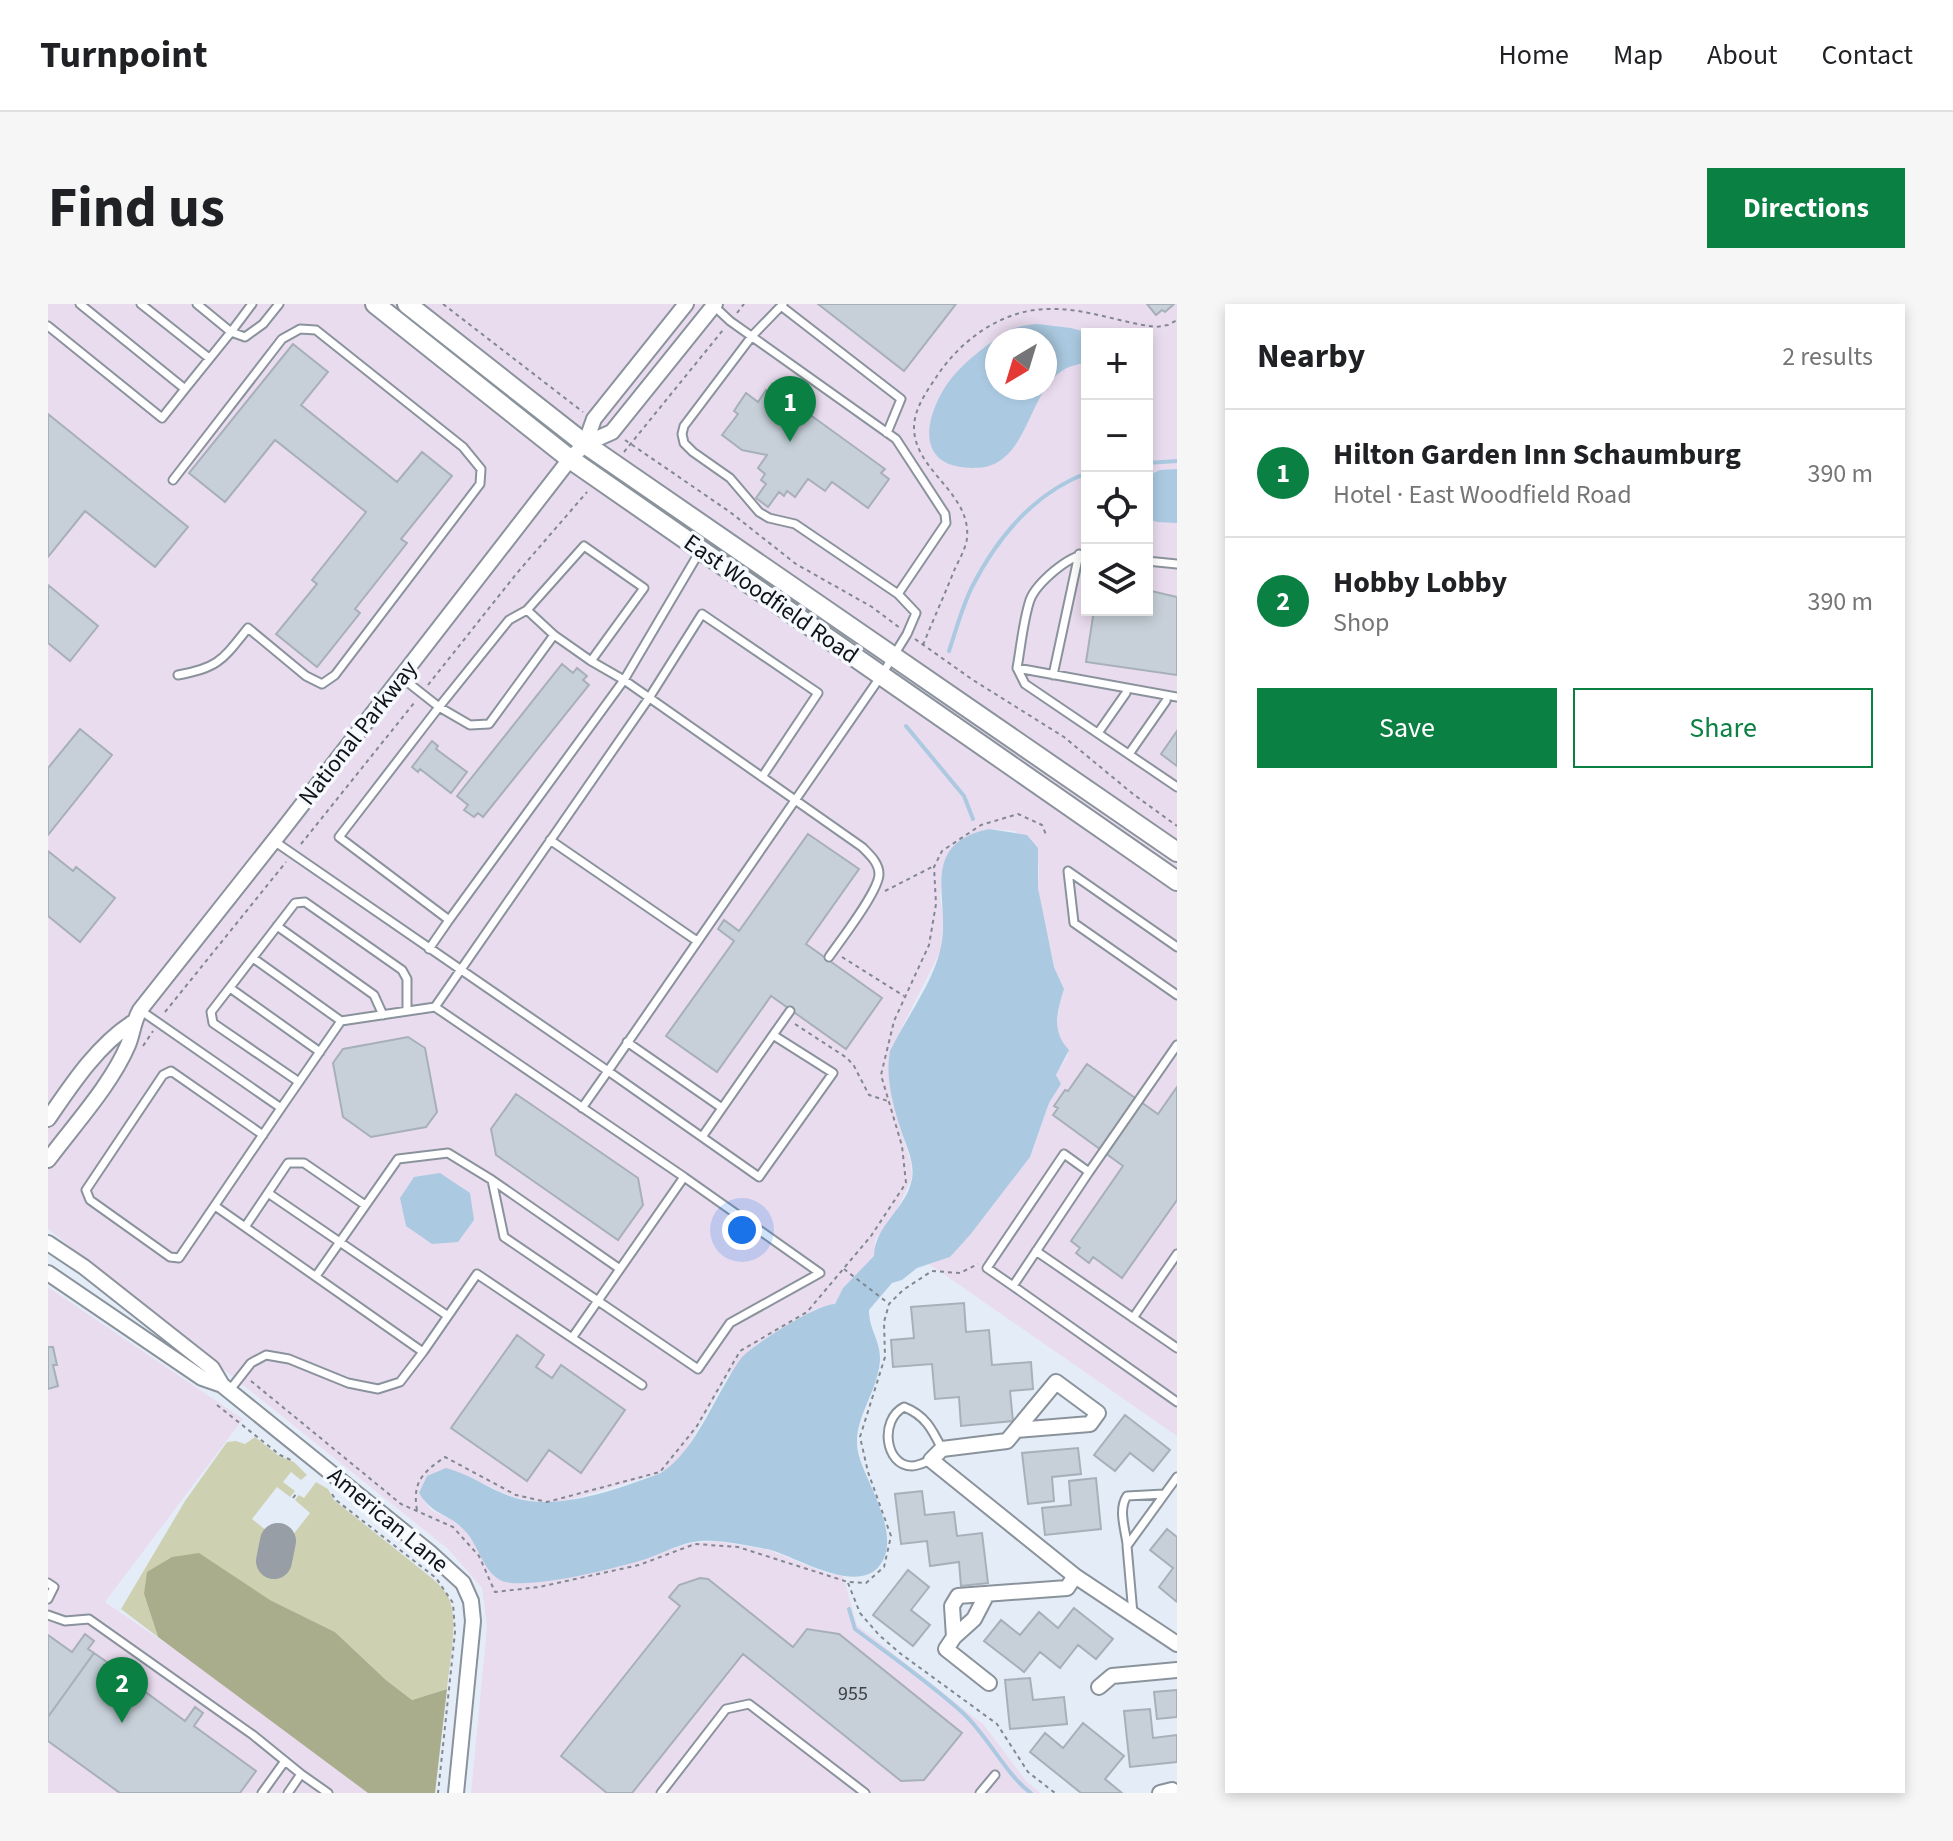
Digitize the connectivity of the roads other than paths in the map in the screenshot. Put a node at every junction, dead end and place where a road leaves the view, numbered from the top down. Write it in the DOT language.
graph roads {
  1 [pos="80,304"];
  2 [pos="141,304"];
  3 [pos="197,304"];
  4 [pos="252,304"];
  5 [pos="279,304"];
  6 [pos="375,304"];
  7 [pos="407,304"];
  8 [pos="686,304"];
  9 [pos="714,305"];
  10 [pos="782,305"];
  11 [pos="48,326"];
  12 [pos="231,332"];
  13 [pos="752,336"];
  14 [pos="209,358"];
  15 [pos="185,389"];
  16 [pos="887,433"];
  17 [pos="585,444"];
  18 [pos="570,459"];
  19 [pos="173,480"];
  20 [pos="700,550"];
  21 [pos="1081,555"];
  22 [pos="1081,562"];
  23 [pos="1153,562"];
  24 [pos="1177,564"];
  25 [pos="898,594"];
  26 [pos="527,610"];
  27 [pos="554,635"];
  28 [pos="893,655"];
  29 [pos="591,661"];
  30 [pos="1017,668"];
  31 [pos="178,675"];
  32 [pos="1053,675"];
  33 [pos="881,676"];
  34 [pos="401,677"];
  35 [pos="624,680"];
  36 [pos="1126,693"];
  37 [pos="1177,697"];
  38 [pos="649,698"];
  39 [pos="1166,701"];
  40 [pos="439,707"];
  41 [pos="1098,733"];
  42 [pos="1129,754"];
  43 [pos="762,777"];
  44 [pos="1177,787"];
  45 [pos="794,799"];
  46 [pos="550,840"];
  47 [pos="274,841"];
  48 [pos="1177,852"];
  49 [pos="1177,881"];
  50 [pos="449,920"];
  51 [pos="277,926"];
  52 [pos="697,941"];
  53 [pos="1177,947"];
  54 [pos="429,949"];
  55 [pos="831,954"];
  56 [pos="253,958"];
  57 [pos="460,970"];
  58 [pos="230,988"];
  59 [pos="1175,990"];
  60 [pos="435,1007"];
  61 [pos="140,1010"];
  62 [pos="407,1011"];
  63 [pos="790,1011"];
  64 [pos="383,1015"];
  65 [pos="341,1021"];
  66 [pos="132,1023"];
  67 [pos="773,1035"];
  68 [pos="627,1042"];
  69 [pos="1177,1045"];
  70 [pos="320,1052"];
  71 [pos="608,1071"];
  72 [pos="299,1082"];
  73 [pos="281,1108"];
  74 [pos="582,1108"];
  75 [pos="722,1108"];
  76 [pos="48,1119"];
  77 [pos="263,1135"];
  78 [pos="702,1137"];
  79 [pos="48,1160"];
  80 [pos="1089,1172"];
  81 [pos="684,1177"];
  82 [pos="492,1180"];
  83 [pos="268,1193"];
  84 [pos="365,1205"];
  85 [pos="215,1206"];
  86 [pos="245,1227"];
  87 [pos="340,1242"];
  88 [pos="48,1243"];
  89 [pos="1036,1251"];
  90 [pos="1177,1254"];
  91 [pos="620,1269"];
  92 [pos="48,1273"];
  93 [pos="316,1276"];
  94 [pos="1013,1286"];
  95 [pos="598,1301"];
  96 [pos="448,1316"];
  97 [pos="1133,1318"];
  98 [pos="572,1338"];
  99 [pos="1177,1348"];
  100 [pos="423,1352"];
  101 [pos="642,1385"];
  102 [pos="226,1388"];
  103 [pos="1177,1402"];
  104 [pos="1016,1430"];
  105 [pos="937,1454"];
  106 [pos="1177,1477"];
  107 [pos="1165,1494"];
  108 [pos="1127,1546"];
  109 [pos="1075,1576"];
  110 [pos="48,1583"];
  111 [pos="987,1594"];
  112 [pos="48,1599"];
  113 [pos="48,1615"];
  114 [pos="1133,1615"];
  115 [pos="954,1637"];
  116 [pos="1177,1644"];
  117 [pos="1177,1670"];
  118 [pos="989,1683"];
  119 [pos="1099,1687"];
  120 [pos="285,1761"];
  121 [pos="301,1774"];
  122 [pos="995,1775"];
  123 [pos="262,1793"];
  124 [pos="288,1793"];
  125 [pos="328,1793"];
  126 [pos="456,1793"];
  127 [pos="661,1793"];
  128 [pos="865,1793"];
  129 [pos="980,1793"];
  1 -- 15 [label="lane"];
  2 -- 14 [label="lane"];
  3 -- 12 [label="lane"];
  4 -- 12 [label="lane"];
  5 -- 12 [label="lane"];
  6 -- 18 [label="street, East Woodfield Road"];
  7 -- 17 [label="street, East Woodfield Road"];
  8 -- 17 [label="street, National Parkway"];
  9 -- 13 [label="lane"];
  9 -- 17 [label="street, National Parkway"];
  10 -- 13 [label="lane"];
  10 -- 16 [label="lane"];
  11 -- 15 [label="lane"];
  12 -- 14 [label="lane"];
  13 -- 16 [label="lane"];
  13 -- 25 [label="lane"];
  14 -- 15 [label="lane"];
  16 -- 25 [label="lane"];
  17 -- 18 [label="street, National Parkway"];
  17 -- 28 [label="street, East Woodfield Road"];
  18 -- 20 [label="street, East Woodfield Road"];
  18 -- 34 [label="street, National Parkway"];
  19 -- 31 [label="lane"];
  20 -- 33 [label="street, East Woodfield Road"];
  20 -- 35 [label="lane"];
  21 -- 30 [label="lane"];
  22 -- 32 [label="lane"];
  23 -- 24 [label="lane"];
  25 -- 28 [label="lane"];
  26 -- 27 [label="lane"];
  26 -- 29 [label="lane"];
  26 -- 40 [label="lane"];
  27 -- 29 [label="lane"];
  27 -- 40 [label="lane"];
  28 -- 33 [label="lane"];
  28 -- 48 [label="street, East Woodfield Road"];
  29 -- 35 [label="lane"];
  30 -- 32 [label="lane"];
  30 -- 41 [label="lane"];
  32 -- 37 [label="lane"];
  33 -- 45 [label="lane"];
  33 -- 49 [label="street, East Woodfield Road"];
  34 -- 40 [label="lane"];
  34 -- 47 [label="street, National Parkway"];
  35 -- 38 [label="lane"];
  35 -- 50 [label="lane"];
  36 -- 41 [label="lane"];
  38 -- 43 [label="lane"];
  38 -- 43 [label="lane"];
  38 -- 46 [label="lane"];
  39 -- 42 [label="lane"];
  40 -- 50 [label="lane"];
  41 -- 42 [label="lane"];
  42 -- 44 [label="lane"];
  43 -- 45 [label="lane"];
  45 -- 52 [label="lane"];
  45 -- 55 [label="lane"];
  46 -- 52 [label="lane"];
  46 -- 57 [label="lane"];
  47 -- 54 [label="lane"];
  47 -- 61 [label="street, National Parkway"];
  50 -- 54 [label="lane"];
  51 -- 56 [label="lane"];
  51 -- 62 [label="lane"];
  51 -- 64 [label="lane"];
  52 -- 68 [label="lane"];
  53 -- 59 [label="lane"];
  54 -- 57 [label="lane"];
  56 -- 58 [label="lane"];
  56 -- 65 [label="lane"];
  57 -- 60 [label="lane"];
  57 -- 71 [label="lane"];
  58 -- 70 [label="lane"];
  58 -- 72 [label="lane"];
  60 -- 62 [label="lane"];
  60 -- 74 [label="lane"];
  61 -- 66 [label="street, National Parkway"];
  61 -- 73 [label="lane"];
  62 -- 64 [label="lane"];
  63 -- 67 [label="lane"];
  64 -- 65 [label="lane"];
  65 -- 70 [label="lane"];
  66 -- 76 [label="street, National Parkway"];
  66 -- 79 [label="street, National Parkway"];
  67 -- 75 [label="lane"];
  67 -- 78 [label="lane"];
  68 -- 71 [label="lane"];
  68 -- 75 [label="lane"];
  69 -- 80 [label="lane"];
  70 -- 72 [label="lane"];
  71 -- 74 [label="lane"];
  71 -- 78 [label="lane"];
  72 -- 73 [label="lane"];
  73 -- 77 [label="lane"];
  74 -- 81 [label="lane"];
  75 -- 78 [label="lane"];
  77 -- 85 [label="lane"];
  77 -- 85 [label="lane"];
  80 -- 89 [label="lane"];
  80 -- 94 [label="lane"];
  81 -- 91 [label="lane"];
  81 -- 95 [label="lane"];
  82 -- 84 [label="lane"];
  82 -- 91 [label="lane"];
  82 -- 95 [label="lane"];
  83 -- 84 [label="lane"];
  83 -- 86 [label="lane"];
  83 -- 87 [label="lane"];
  84 -- 87 [label="lane"];
  85 -- 86 [label="lane"];
  86 -- 93 [label="lane"];
  87 -- 93 [label="lane"];
  87 -- 96 [label="lane"];
  88 -- 102 [label="street, American Lane"];
  89 -- 94 [label="lane"];
  89 -- 97 [label="lane"];
  90 -- 97 [label="lane"];
  91 -- 95 [label="lane"];
  92 -- 102 [label="street, American Lane"];
  93 -- 100 [label="lane"];
  94 -- 103 [label="lane"];
  95 -- 98 [label="lane"];
  96 -- 98 [label="lane"];
  96 -- 100 [label="lane"];
  97 -- 99 [label="lane"];
  98 -- 101 [label="lane"];
  100 -- 102 [label="lane"];
  102 -- 126 [label="street, American Lane"];
  104 -- 104 [label="street"];
  104 -- 105 [label="street"];
  105 -- 105 [label="lane"];
  105 -- 109 [label="street"];
  106 -- 107 [label="lane"];
  107 -- 108 [label="lane"];
  107 -- 108 [label="lane"];
  108 -- 114 [label="lane"];
  109 -- 111 [label="street"];
  109 -- 114 [label="street"];
  110 -- 112 [label="lane"];
  111 -- 115 [label="street"];
  111 -- 115 [label="street"];
  113 -- 120 [label="lane"];
  114 -- 116 [label="street"];
  115 -- 118 [label="street"];
  117 -- 119 [label="street"];
  120 -- 121 [label="lane"];
  120 -- 123 [label="lane"];
  121 -- 124 [label="lane"];
  121 -- 125 [label="lane"];
  122 -- 129 [label="lane"];
  127 -- 128 [label="lane"];
}
